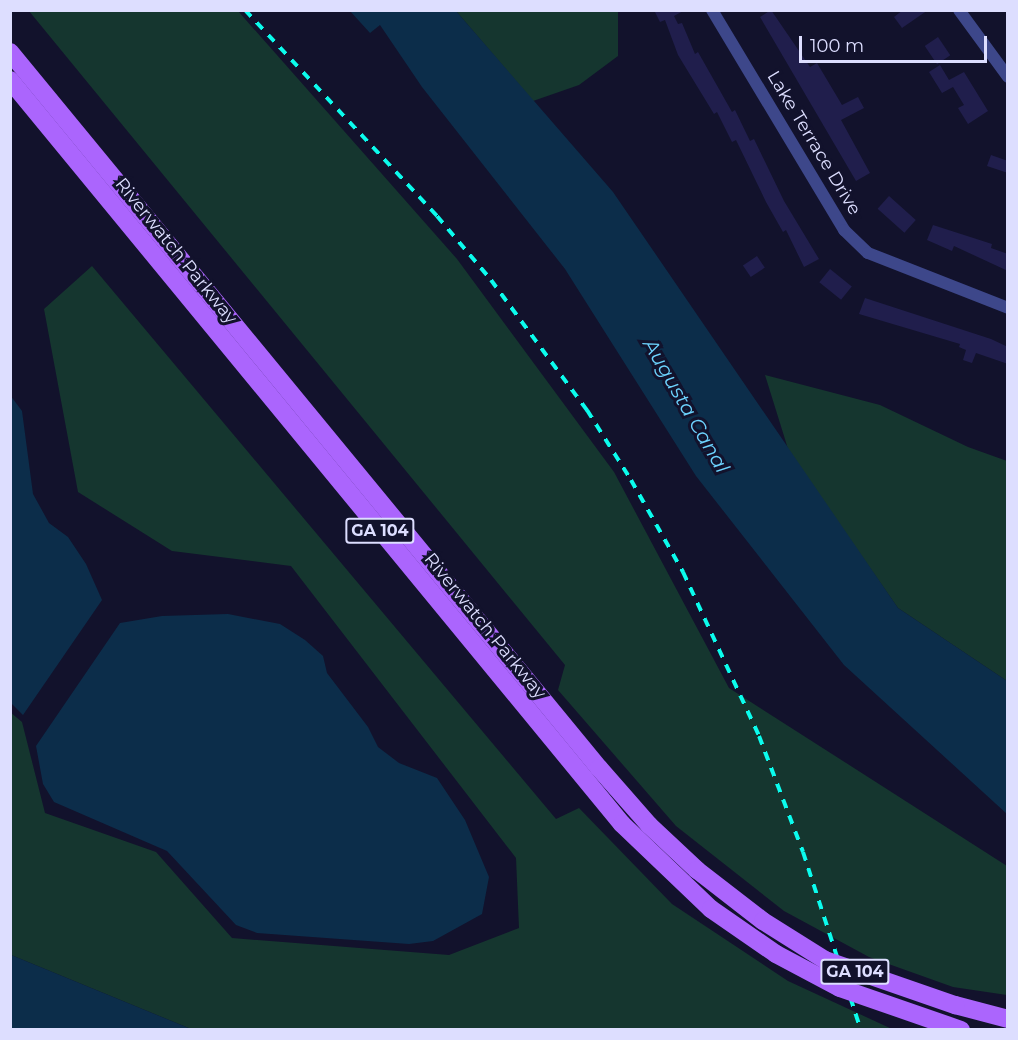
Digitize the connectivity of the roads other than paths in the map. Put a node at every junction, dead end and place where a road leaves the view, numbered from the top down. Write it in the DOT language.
graph roads {
  1 [pos="712,10"];
  2 [pos="959,10"];
  3 [pos="10,52"];
  4 [pos="1008,77"];
  5 [pos="10,80"];
  6 [pos="1008,308"];
  7 [pos="1008,1019"];
  8 [pos="961,1029"];
  1 -- 6 [label="street, Lake Terrace Drive"];
  2 -- 4 [label="street"];
  3 -- 7 [label="main road, Riverwatch Parkway / GA 104, bridge"];
  5 -- 8 [label="main road, Riverwatch Parkway / GA 104, bridge"];
}
